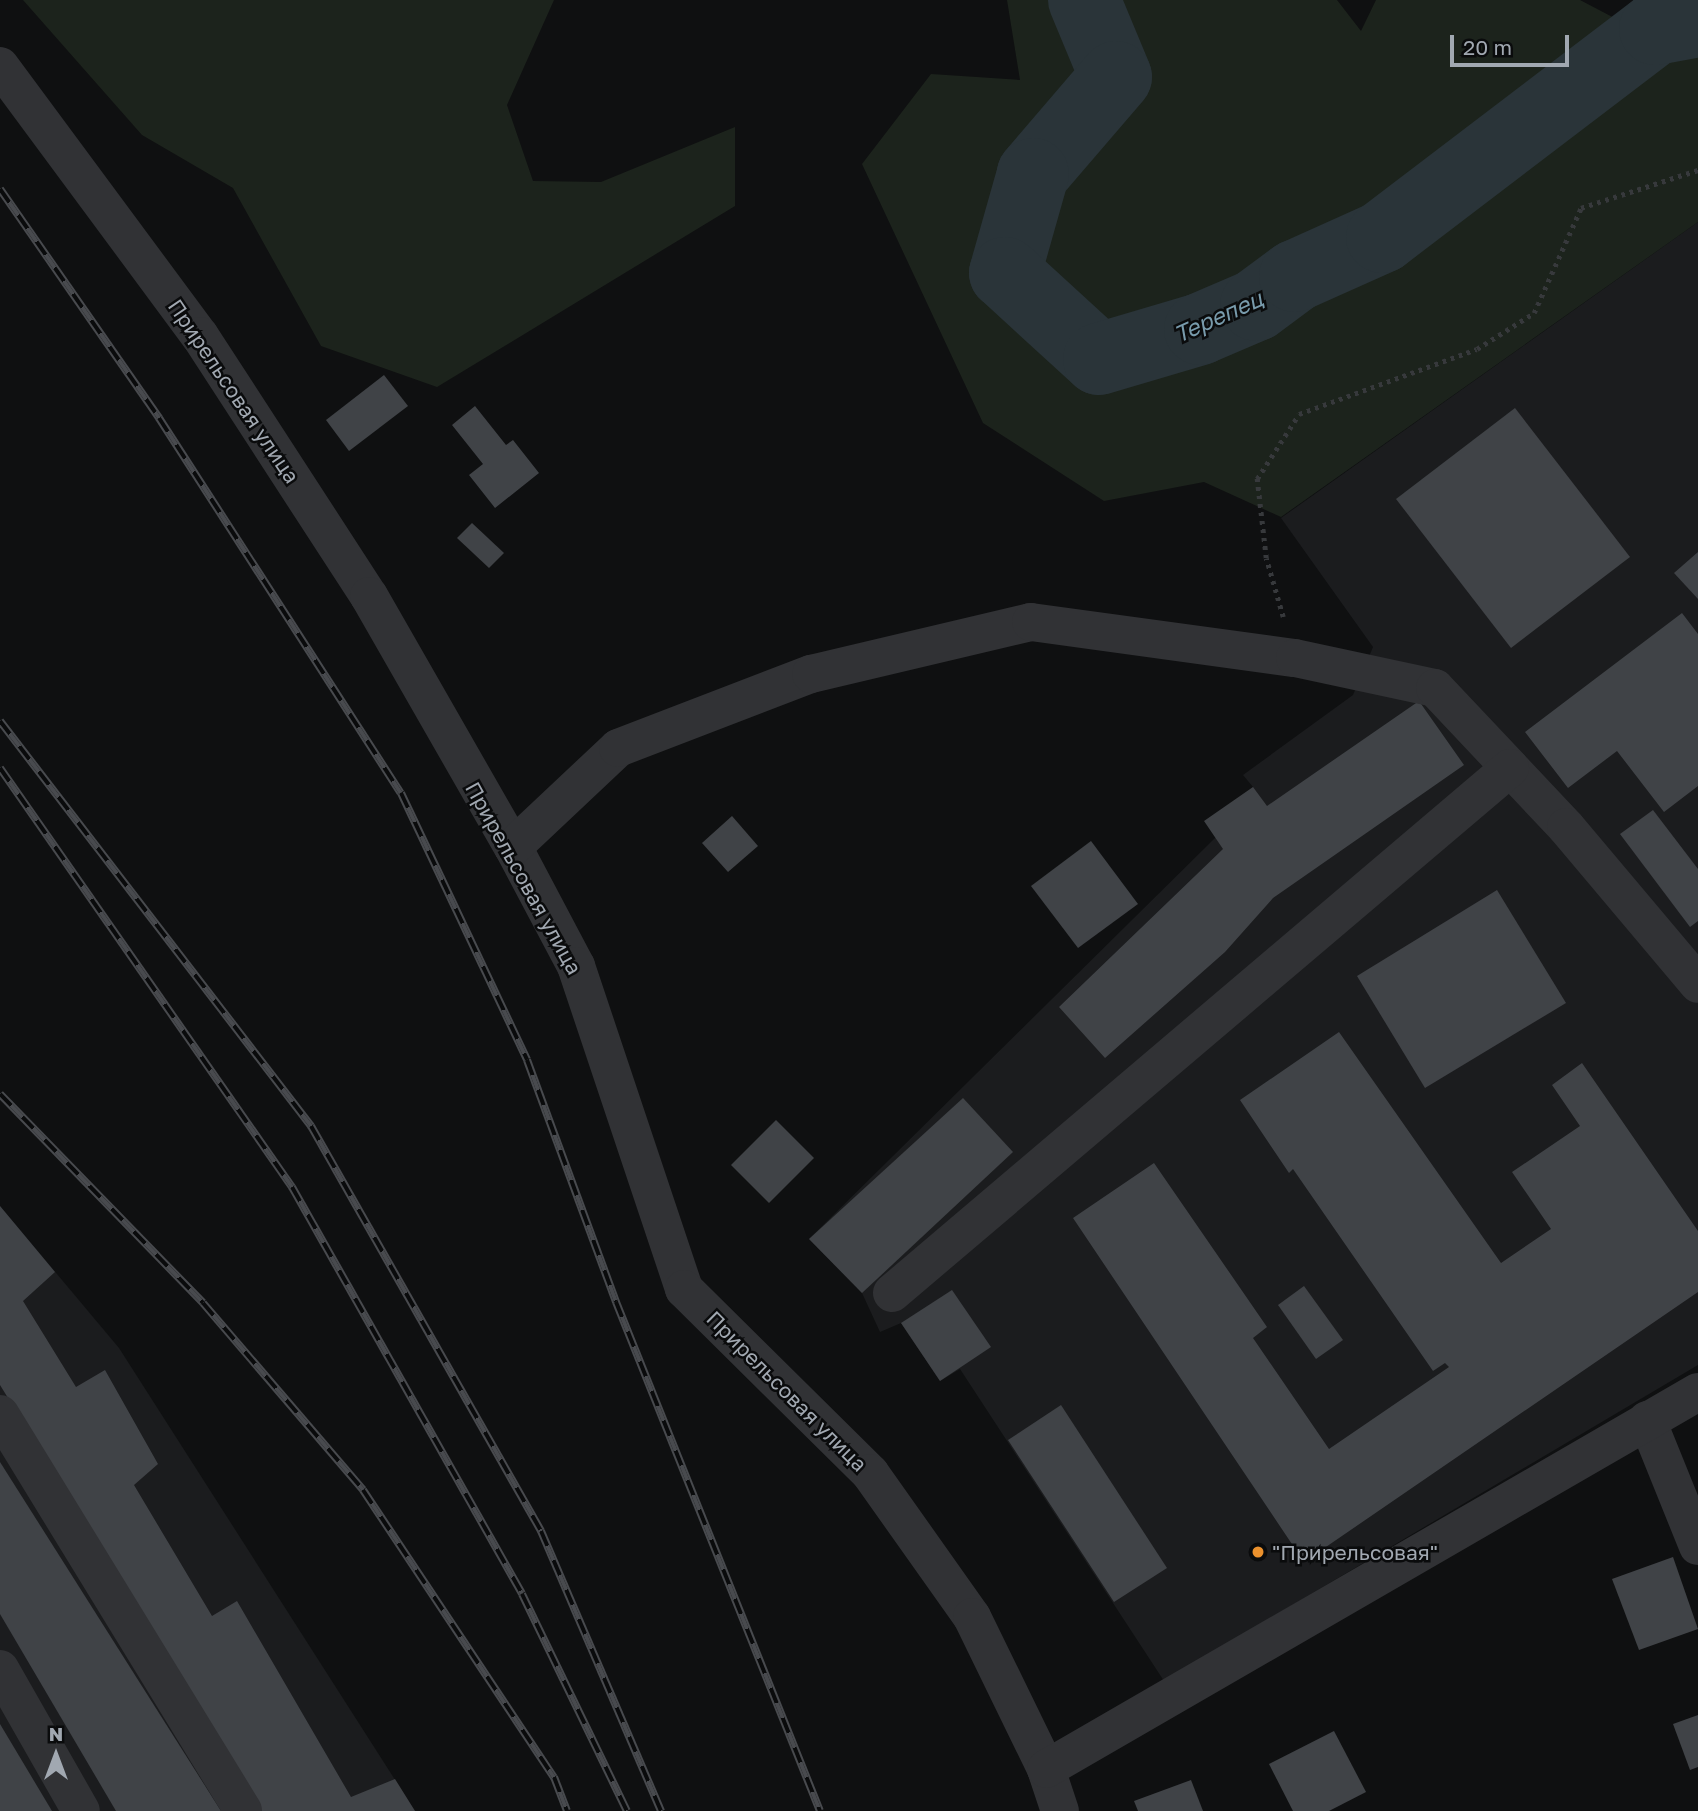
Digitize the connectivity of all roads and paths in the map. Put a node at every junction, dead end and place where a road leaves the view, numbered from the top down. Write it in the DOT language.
graph roads {
  1 [pos="0,66"];
  2 [pos="1698,170"];
  3 [pos="1295,658"];
  4 [pos="1510,768"];
  5 [pos="513,847"];
  6 [pos="1698,984"];
  7 [pos="892,1293"];
  8 [pos="1698,1392"];
  9 [pos="0,1414"];
  10 [pos="1647,1420"];
  11 [pos="1698,1546"];
  12 [pos="0,1669"];
  13 [pos="1046,1769"];
  14 [pos="81,1811"];
  15 [pos="243,1811"];
  16 [pos="1060,1811"];
  1 -- 5 [label="street, Прирельсовая улица"];
  2 -- 3 [label="path"];
  3 -- 4 [label="street"];
  3 -- 5 [label="street"];
  4 -- 6 [label="street"];
  4 -- 7 [label="street"];
  5 -- 13 [label="street, Прирельсовая улица"];
  8 -- 10 [label="street"];
  9 -- 15 [label="street"];
  10 -- 11 [label="street"];
  10 -- 13 [label="street"];
  12 -- 14 [label="street"];
  13 -- 16 [label="street, Прирельсовая улица"];
}
